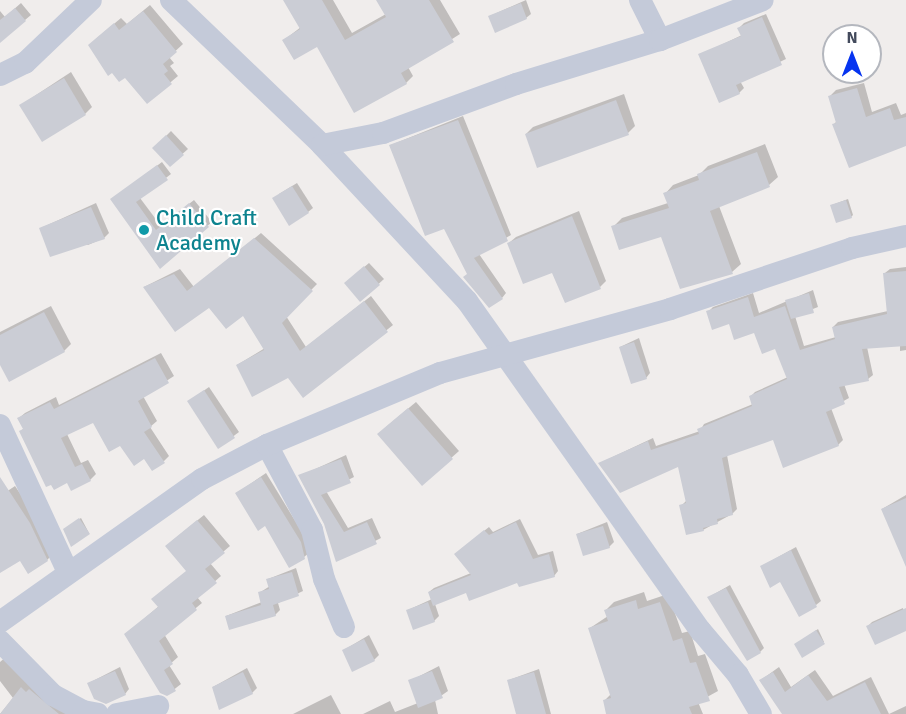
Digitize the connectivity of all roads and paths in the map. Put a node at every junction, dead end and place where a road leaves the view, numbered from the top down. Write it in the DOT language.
graph roads {
  1 [pos="91,0"];
  2 [pos="171,0"];
  3 [pos="640,0"];
  4 [pos="763,0"];
  5 [pos="660,40"];
  6 [pos="0,75"];
  7 [pos="322,145"];
  8 [pos="906,236"];
  9 [pos="502,354"];
  10 [pos="0,425"];
  11 [pos="267,445"];
  12 [pos="68,572"];
  13 [pos="0,622"];
  14 [pos="344,627"];
  15 [pos="0,641"];
  16 [pos="158,706"];
  17 [pos="98,714"];
  18 [pos="117,714"];
  19 [pos="761,714"];
  1 -- 6 [label="street"];
  2 -- 7 [label="street"];
  3 -- 5 [label="street"];
  4 -- 5 [label="street"];
  5 -- 7 [label="street"];
  7 -- 9 [label="street"];
  8 -- 9 [label="street"];
  9 -- 11 [label="street"];
  9 -- 19 [label="street"];
  10 -- 12 [label="street"];
  11 -- 12 [label="street"];
  11 -- 14 [label="street"];
  12 -- 13 [label="street"];
  15 -- 17 [label="street"];
  16 -- 18 [label="street"];
}
